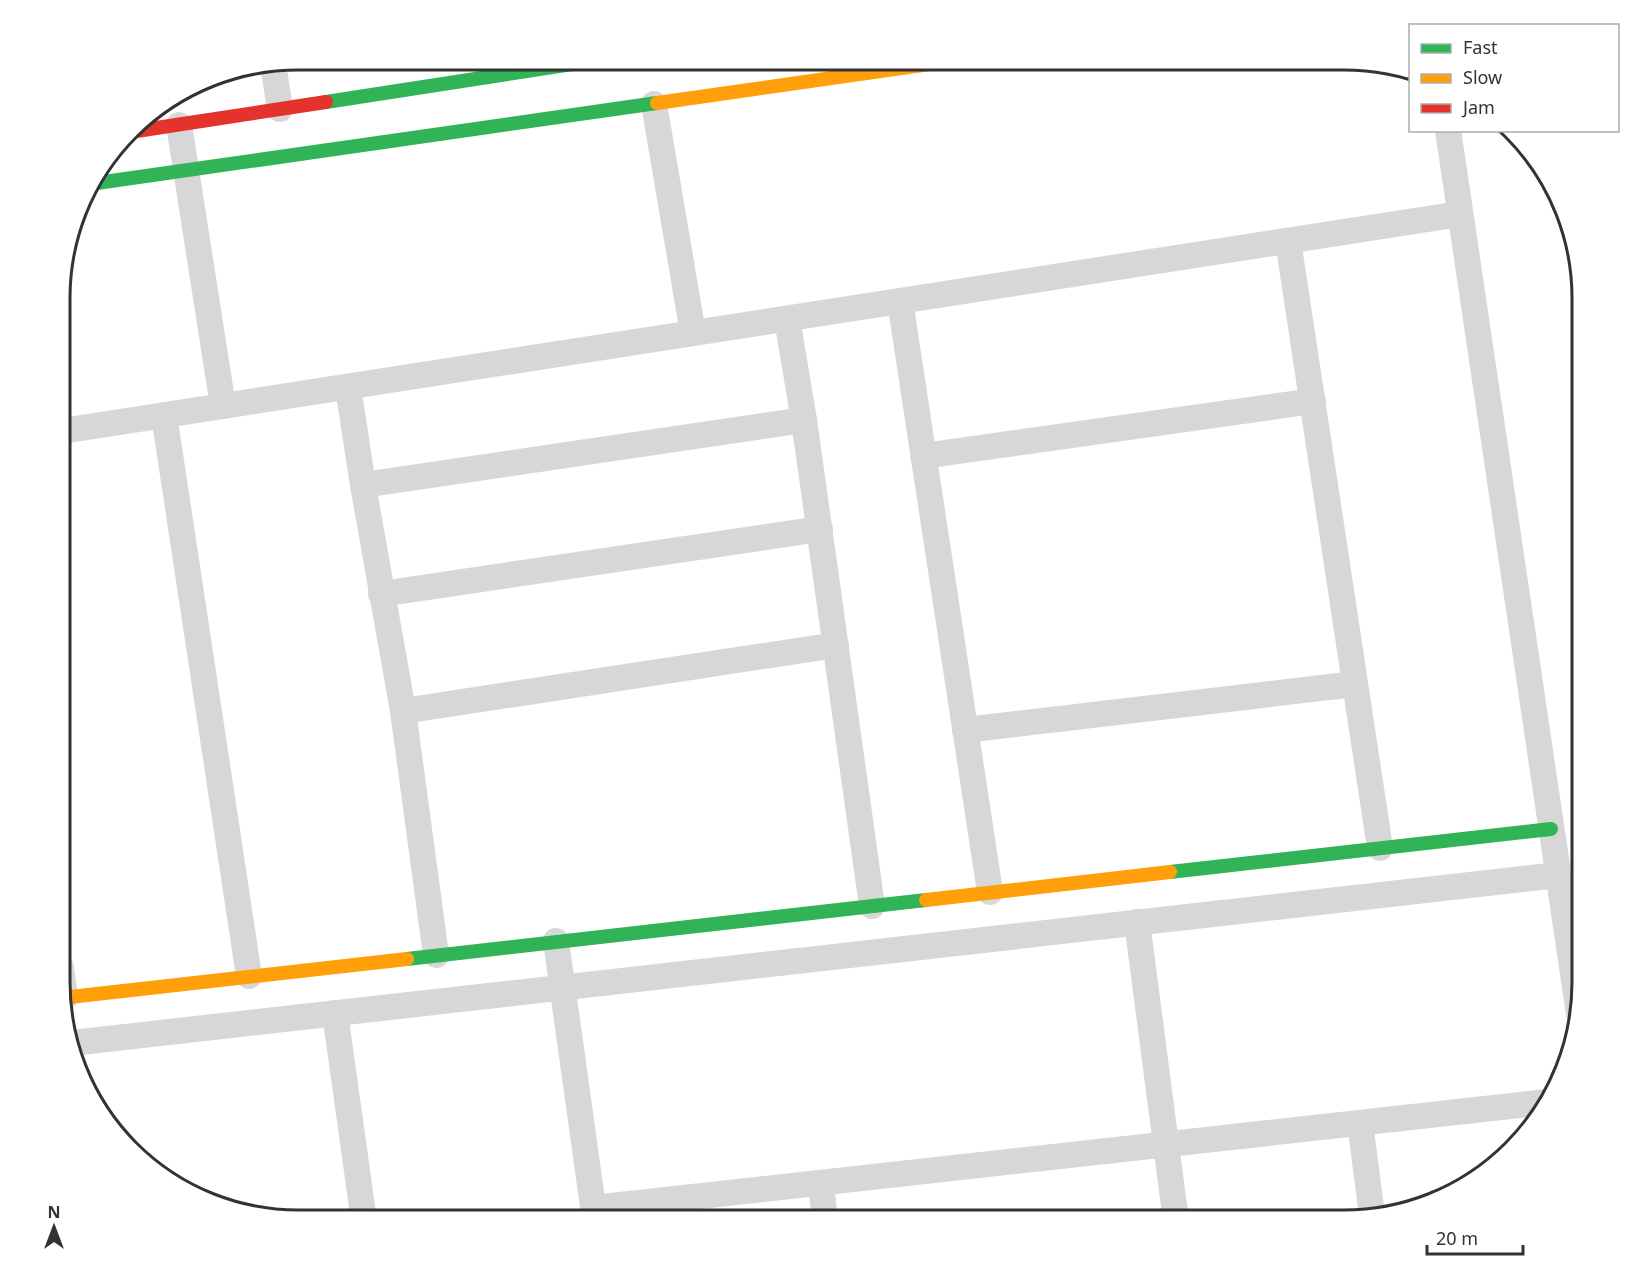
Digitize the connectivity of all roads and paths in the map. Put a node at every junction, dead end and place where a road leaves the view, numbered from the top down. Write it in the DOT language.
graph roads {
  1 [pos="533,70"];
  2 [pos="889,70"];
  3 [pos="274,72"];
  4 [pos="654,104"];
  5 [pos="280,109"];
  6 [pos="179,125"];
  7 [pos="145,130"];
  8 [pos="1448,132"];
  9 [pos="186,171"];
  10 [pos="102,182"];
  11 [pos="1460,214"];
  12 [pos="1288,241"];
  13 [pos="900,301"];
  14 [pos="787,319"];
  15 [pos="693,333"];
  16 [pos="348,387"];
  17 [pos="1313,401"];
  18 [pos="223,406"];
  19 [pos="164,416"];
  20 [pos="804,420"];
  21 [pos="70,430"];
  22 [pos="923,456"];
  23 [pos="363,485"];
  24 [pos="820,529"];
  25 [pos="381,594"];
  26 [pos="836,645"];
  27 [pos="1355,684"];
  28 [pos="403,711"];
  29 [pos="965,730"];
  30 [pos="1551,829"];
  31 [pos="1380,848"];
  32 [pos="1558,875"];
  33 [pos="990,892"];
  34 [pos="872,906"];
  35 [pos="1137,922"];
  36 [pos="556,941"];
  37 [pos="436,955"];
  38 [pos="1572,968"];
  39 [pos="249,976"];
  40 [pos="562,987"];
  41 [pos="71,996"];
  42 [pos="335,1013"];
  43 [pos="78,1041"];
  44 [pos="1538,1103"];
  45 [pos="1360,1123"];
  46 [pos="1166,1145"];
  47 [pos="821,1183"];
  48 [pos="1371,1209"];
  49 [pos="362,1210"];
  50 [pos="593,1210"];
  51 [pos="623,1210"];
  52 [pos="824,1210"];
  53 [pos="1175,1210"];
  1 -- 5 [label="street"];
  2 -- 4 [label="street"];
  3 -- 5 [label="street"];
  4 -- 9 [label="street"];
  4 -- 15 [label="street"];
  5 -- 6 [label="street"];
  6 -- 7 [label="street"];
  6 -- 9 [label="street"];
  8 -- 11 [label="street"];
  9 -- 10 [label="street"];
  9 -- 18 [label="street"];
  11 -- 12 [label="street"];
  11 -- 30 [label="street"];
  12 -- 13 [label="street"];
  12 -- 17 [label="street"];
  13 -- 14 [label="street"];
  13 -- 22 [label="street"];
  14 -- 15 [label="street"];
  14 -- 20 [label="street"];
  15 -- 16 [label="street"];
  16 -- 18 [label="street"];
  16 -- 23 [label="street"];
  17 -- 22 [label="street"];
  17 -- 27 [label="street"];
  18 -- 19 [label="street"];
  19 -- 21 [label="street"];
  19 -- 39 [label="street"];
  20 -- 23 [label="street"];
  20 -- 24 [label="street"];
  22 -- 29 [label="street"];
  23 -- 25 [label="street"];
  24 -- 25 [label="street"];
  24 -- 26 [label="street"];
  25 -- 28 [label="street"];
  26 -- 28 [label="street"];
  26 -- 34 [label="street"];
  27 -- 29 [label="street"];
  27 -- 31 [label="street"];
  28 -- 37 [label="street"];
  29 -- 33 [label="street"];
  30 -- 31 [label="street"];
  30 -- 32 [label="street"];
  31 -- 33 [label="street"];
  32 -- 35 [label="street"];
  32 -- 38 [label="street"];
  33 -- 34 [label="street"];
  34 -- 36 [label="street"];
  35 -- 40 [label="street"];
  35 -- 46 [label="street"];
  36 -- 37 [label="street"];
  36 -- 40 [label="street"];
  37 -- 39 [label="street"];
  39 -- 41 [label="street"];
  40 -- 42 [label="street"];
  40 -- 50 [label="street"];
  42 -- 43 [label="street"];
  42 -- 49 [label="street"];
  44 -- 45 [label="street"];
  45 -- 46 [label="street"];
  45 -- 48 [label="street"];
  46 -- 47 [label="street"];
  46 -- 53 [label="street"];
  47 -- 51 [label="street"];
  47 -- 52 [label="street"];
}
